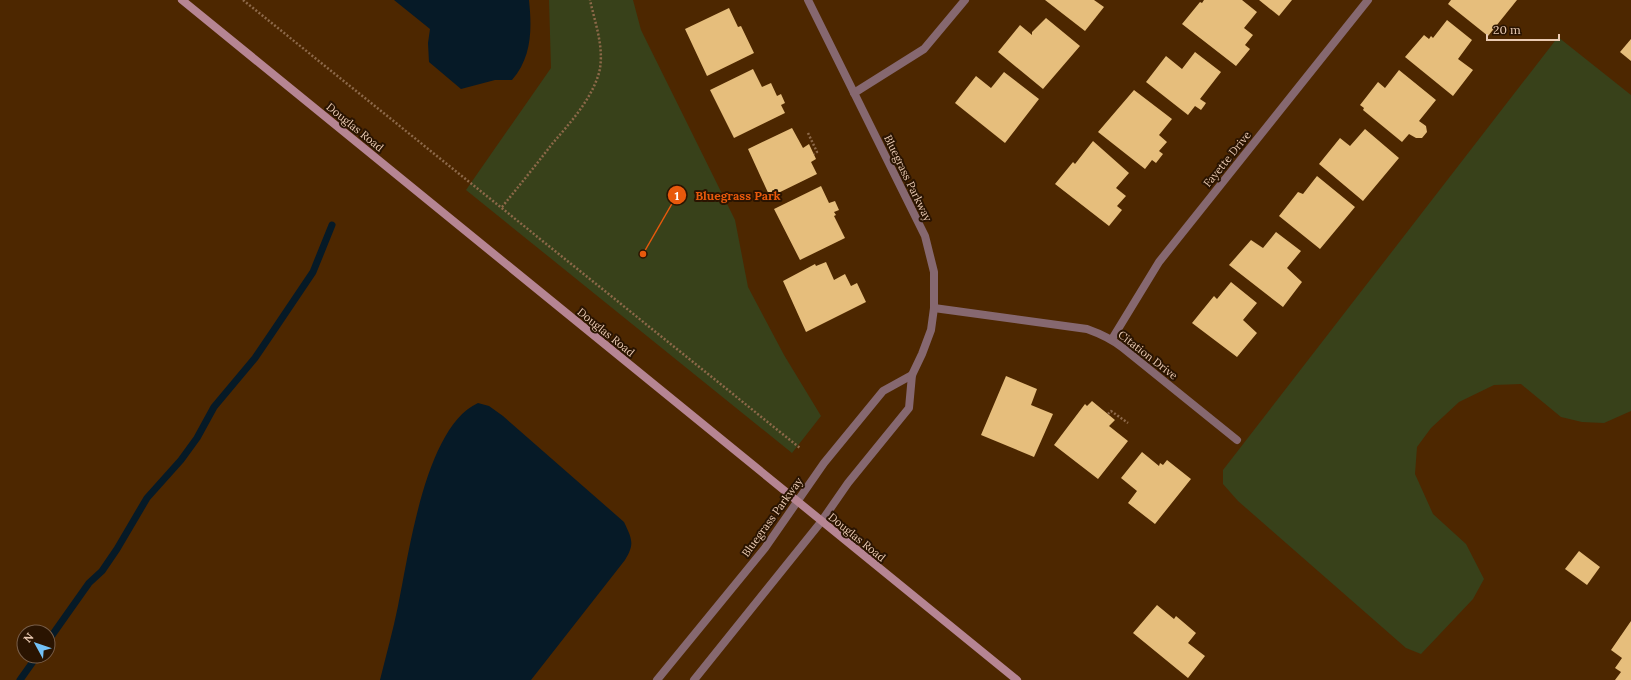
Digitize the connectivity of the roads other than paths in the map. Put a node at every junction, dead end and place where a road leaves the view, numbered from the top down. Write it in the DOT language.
graph roads {
  1 [pos="182,0"];
  2 [pos="808,0"];
  3 [pos="965,0"];
  4 [pos="1368,0"];
  5 [pos="854,93"];
  6 [pos="934,308"];
  7 [pos="1112,339"];
  8 [pos="912,375"];
  9 [pos="1237,440"];
  10 [pos="797,502"];
  11 [pos="821,522"];
  12 [pos="657,680"];
  13 [pos="694,680"];
  14 [pos="1018,680"];
  1 -- 10 [label="street, Douglas Road"];
  2 -- 5 [label="street, Bluegrass Parkway"];
  3 -- 5 [label="street"];
  4 -- 7 [label="street, Fayette Drive"];
  5 -- 6 [label="street, Bluegrass Parkway"];
  6 -- 7 [label="street, Citation Drive"];
  6 -- 8 [label="street, Bluegrass Parkway"];
  7 -- 9 [label="street, Citation Drive"];
  8 -- 10 [label="street, Bluegrass Parkway"];
  8 -- 11 [label="street, Bluegrass Parkway"];
  10 -- 11 [label="street, Douglas Road"];
  10 -- 12 [label="street, Bluegrass Parkway"];
  11 -- 13 [label="street, Bluegrass Parkway"];
  11 -- 14 [label="street, Douglas Road"];
}
